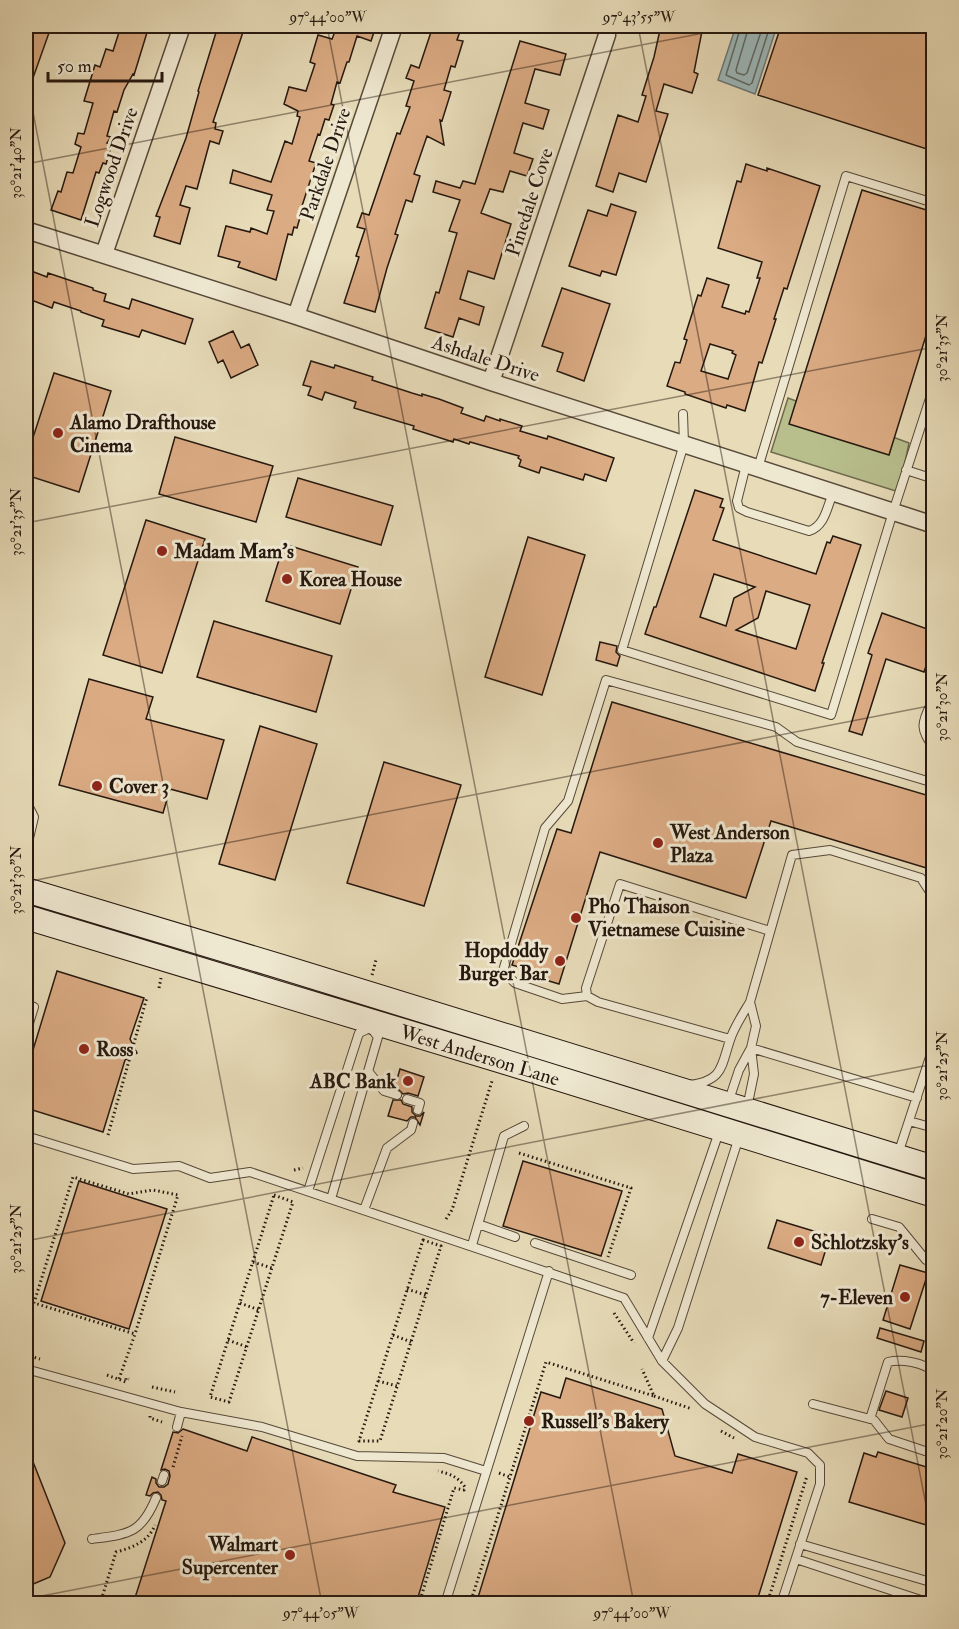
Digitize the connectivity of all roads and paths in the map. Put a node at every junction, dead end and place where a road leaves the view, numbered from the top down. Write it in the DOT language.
graph roads {
  1 [pos="182,26"];
  2 [pos="394,26"];
  3 [pos="607,35"];
  4 [pos="933,203"];
  5 [pos="26,230"];
  6 [pos="104,254"];
  7 [pos="296,316"];
  8 [pos="491,382"];
  9 [pos="933,386"];
  10 [pos="683,414"];
  11 [pos="684,444"];
  12 [pos="752,466"];
  13 [pos="906,470"];
  14 [pos="933,479"];
  15 [pos="833,492"];
  16 [pos="892,512"];
  17 [pos="933,525"];
  18 [pos="933,703"];
  19 [pos="933,748"];
  20 [pos="933,783"];
  21 [pos="26,801"];
  22 [pos="26,851"];
  23 [pos="26,891"];
  24 [pos="933,898"];
  25 [pos="26,917"];
  26 [pos="770,931"];
  27 [pos="376,960"];
  28 [pos="161,965"];
  29 [pos="282,967"];
  30 [pos="366,975"];
  31 [pos="159,988"];
  32 [pos="588,996"];
  33 [pos="147,997"];
  34 [pos="378,998"];
  35 [pos="750,1002"];
  36 [pos="26,1004"];
  37 [pos="933,1021"];
  38 [pos="371,1025"];
  39 [pos="26,1033"];
  40 [pos="730,1039"];
  41 [pos="932,1044"];
  42 [pos="751,1047"];
  43 [pos="368,1071"];
  44 [pos="492,1081"];
  45 [pos="669,1087"];
  46 [pos="397,1095"];
  47 [pos="917,1098"];
  48 [pos="407,1099"];
  49 [pos="418,1110"];
  50 [pos="733,1120"];
  51 [pos="909,1121"];
  52 [pos="413,1123"];
  53 [pos="524,1126"];
  54 [pos="933,1128"];
  55 [pos="108,1135"];
  56 [pos="26,1136"];
  57 [pos="519,1153"];
  58 [pos="897,1158"];
  59 [pos="933,1168"];
  60 [pos="308,1191"];
  61 [pos="933,1195"];
  62 [pos="331,1199"];
  63 [pos="364,1210"];
  64 [pos="446,1219"];
  65 [pos="872,1219"];
  66 [pos="478,1224"];
  67 [pos="515,1237"];
  68 [pos="534,1243"];
  69 [pos="472,1245"];
  70 [pos="608,1258"];
  71 [pos="253,1262"];
  72 [pos="933,1262"];
  73 [pos="272,1268"];
  74 [pos="549,1271"];
  75 [pos="632,1275"];
  76 [pos="407,1289"];
  77 [pos="426,1295"];
  78 [pos="240,1303"];
  79 [pos="259,1310"];
  80 [pos="614,1313"];
  81 [pos="135,1334"];
  82 [pos="393,1335"];
  83 [pos="648,1338"];
  84 [pos="228,1340"];
  85 [pos="411,1342"];
  86 [pos="634,1343"];
  87 [pos="248,1347"];
  88 [pos="662,1361"];
  89 [pos="26,1369"];
  90 [pos="642,1369"];
  91 [pos="933,1372"];
  92 [pos="107,1375"];
  93 [pos="119,1379"];
  94 [pos="129,1379"];
  95 [pos="378,1381"];
  96 [pos="152,1386"];
  97 [pos="397,1386"];
  98 [pos="175,1392"];
  99 [pos="654,1396"];
  100 [pos="813,1404"];
  101 [pos="181,1412"];
  102 [pos="699,1413"];
  103 [pos="149,1414"];
  104 [pos="870,1419"];
  105 [pos="162,1422"];
  106 [pos="714,1426"];
  107 [pos="177,1427"];
  108 [pos="740,1441"];
  109 [pos="933,1454"];
  110 [pos="806,1469"];
  111 [pos="486,1472"];
  112 [pos="499,1473"];
  113 [pos="510,1477"];
  114 [pos="465,1487"];
  115 [pos="156,1498"];
  116 [pos="92,1539"];
  117 [pos="800,1544"];
  118 [pos="796,1559"];
  119 [pos="933,1583"];
  120 [pos="419,1604"];
  121 [pos="445,1604"];
  122 [pos="470,1604"];
  123 [pos="767,1604"];
  124 [pos="781,1604"];
  125 [pos="933,1604"];
  1 -- 6 [label="street, Logwood Drive"];
  2 -- 7 [label="street, Parkdale Drive"];
  3 -- 8 [label="street, Pinedale Cove"];
  4 -- 12 [label="lane"];
  5 -- 6 [label="street, Ashdale Drive"];
  6 -- 7 [label="street, Ashdale Drive"];
  7 -- 8 [label="street, Ashdale Drive"];
  8 -- 11 [label="street, Ashdale Drive"];
  9 -- 13 [label="lane"];
  10 -- 11 [label="lane"];
  11 -- 12 [label="street, Ashdale Drive"];
  11 -- 16 [label="lane"];
  12 -- 15 [label="street, Ashdale Drive"];
  12 -- 15 [label="lane"];
  13 -- 14 [label="lane"];
  13 -- 16 [label="lane"];
  15 -- 16 [label="street, Ashdale Drive"];
  16 -- 17 [label="street, Ashdale Drive"];
  18 -- 19 [label="lane"];
  20 -- 32 [label="lane"];
  21 -- 22 [label="lane"];
  23 -- 29 [label="main road, West Anderson Lane"];
  24 -- 26 [label="lane"];
  25 -- 28 [label="main road, West Anderson Lane"];
  26 -- 32 [label="lane"];
  26 -- 35 [label="lane"];
  27 -- 30 [label="path"];
  28 -- 29 [label="main road"];
  28 -- 31 [label="path"];
  28 -- 38 [label="main road, West Anderson Lane"];
  29 -- 34 [label="main road, West Anderson Lane"];
  32 -- 40 [label="lane"];
  33 -- 55 [label="path"];
  34 -- 38 [label="main road"];
  34 -- 45 [label="main road, West Anderson Lane"];
  35 -- 40 [label="lane"];
  35 -- 42 [label="lane"];
  36 -- 39 [label="lane"];
  37 -- 41 [label="lane"];
  38 -- 43 [label="lane"];
  38 -- 50 [label="main road, West Anderson Lane"];
  38 -- 60 [label="lane"];
  40 -- 45 [label="lane"];
  41 -- 47 [label="lane"];
  42 -- 47 [label="lane"];
  42 -- 50 [label="lane"];
  42 -- 50 [label="lane"];
  43 -- 46 [label="lane"];
  43 -- 62 [label="lane"];
  44 -- 64 [label="path"];
  45 -- 50 [label="main road, West Anderson Lane"];
  47 -- 51 [label="lane"];
  48 -- 49 [label="lane"];
  50 -- 58 [label="main road, West Anderson Lane"];
  50 -- 61 [label="main road, West Anderson Lane"];
  50 -- 83 [label="lane"];
  50 -- 88 [label="lane"];
  51 -- 54 [label="lane"];
  51 -- 58 [label="lane"];
  52 -- 63 [label="lane"];
  53 -- 66 [label="lane"];
  56 -- 60 [label="lane"];
  57 -- 70 [label="path"];
  58 -- 59 [label="main road, West Anderson Lane"];
  60 -- 62 [label="lane"];
  62 -- 63 [label="lane"];
  63 -- 69 [label="lane"];
  65 -- 72 [label="lane"];
  66 -- 67 [label="lane"];
  66 -- 69 [label="lane"];
  68 -- 75 [label="lane"];
  69 -- 74 [label="lane"];
  71 -- 73 [label="path"];
  71 -- 73 [label="path"];
  71 -- 78 [label="path"];
  73 -- 79 [label="path"];
  74 -- 83 [label="lane"];
  74 -- 111 [label="lane"];
  76 -- 77 [label="path"];
  76 -- 77 [label="path"];
  76 -- 82 [label="path"];
  77 -- 85 [label="path"];
  78 -- 79 [label="path"];
  78 -- 84 [label="path"];
  79 -- 87 [label="path"];
  80 -- 86 [label="path"];
  81 -- 81 [label="path"];
  81 -- 93 [label="path"];
  82 -- 85 [label="path"];
  82 -- 95 [label="path"];
  83 -- 88 [label="lane"];
  84 -- 87 [label="path"];
  84 -- 87 [label="path"];
  85 -- 97 [label="path"];
  88 -- 117 [label="lane"];
  89 -- 101 [label="lane"];
  90 -- 99 [label="path"];
  91 -- 104 [label="lane"];
  92 -- 93 [label="path"];
  93 -- 94 [label="path"];
  95 -- 97 [label="path"];
  95 -- 97 [label="path"];
  96 -- 98 [label="path"];
  99 -- 102 [label="path"];
  99 -- 113 [label="path"];
  100 -- 104 [label="lane"];
  101 -- 107 [label="lane"];
  101 -- 111 [label="lane"];
  103 -- 105 [label="path"];
  104 -- 109 [label="lane"];
  106 -- 108 [label="path"];
  110 -- 123 [label="path"];
  111 -- 121 [label="lane"];
  112 -- 113 [label="path"];
  113 -- 122 [label="path"];
  114 -- 120 [label="path"];
  115 -- 116 [label="lane"];
  117 -- 118 [label="lane"];
  117 -- 119 [label="lane"];
  118 -- 124 [label="lane"];
  118 -- 125 [label="lane"];
}
